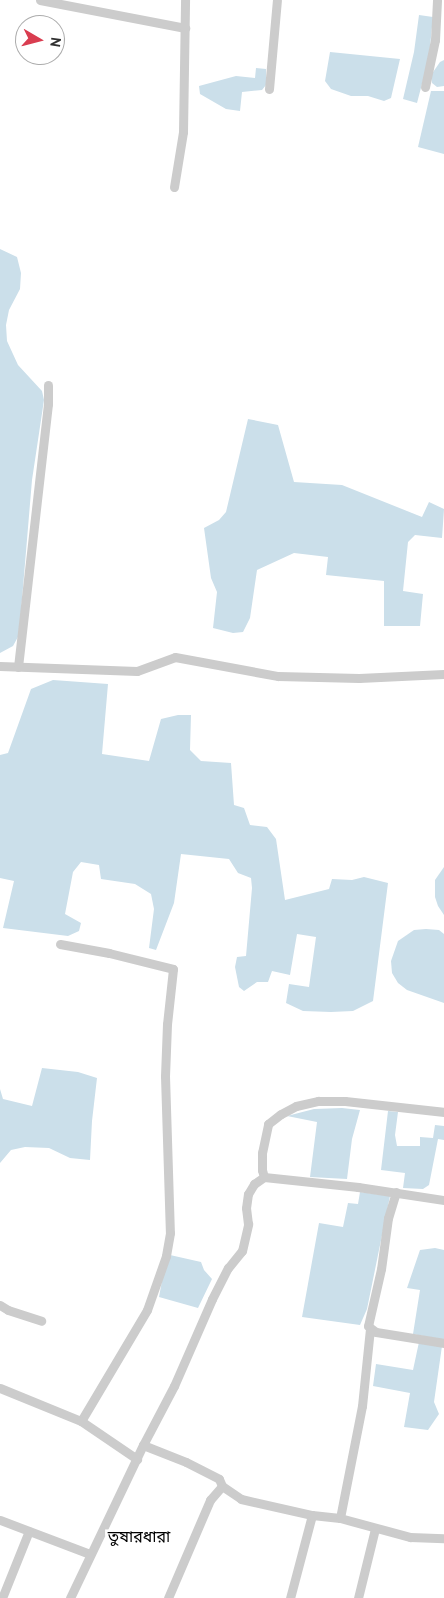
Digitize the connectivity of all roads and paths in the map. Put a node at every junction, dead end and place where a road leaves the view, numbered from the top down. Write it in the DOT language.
graph roads {
  1 [pos="40,0"];
  2 [pos="185,0"];
  3 [pos="277,0"];
  4 [pos="437,0"];
  5 [pos="185,28"];
  6 [pos="426,87"];
  7 [pos="269,89"];
  8 [pos="174,187"];
  9 [pos="48,385"];
  10 [pos="0,666"];
  11 [pos="18,667"];
  12 [pos="444,674"];
  13 [pos="60,944"];
  14 [pos="444,1112"];
  15 [pos="264,1177"];
  16 [pos="396,1192"];
  17 [pos="444,1200"];
  18 [pos="0,1305"];
  19 [pos="41,1321"];
  20 [pos="370,1329"];
  21 [pos="444,1343"];
  22 [pos="0,1388"];
  23 [pos="81,1421"];
  24 [pos="143,1445"];
  25 [pos="137,1459"];
  26 [pos="222,1486"];
  27 [pos="312,1516"];
  28 [pos="340,1518"];
  29 [pos="0,1520"];
  30 [pos="375,1529"];
  31 [pos="29,1531"];
  32 [pos="444,1538"];
  33 [pos="90,1554"];
  34 [pos="4,1583"];
  35 [pos="2,1598"];
  36 [pos="70,1598"];
  37 [pos="168,1598"];
  38 [pos="290,1598"];
  39 [pos="358,1598"];
  1 -- 5 [label="street"];
  2 -- 5 [label="street"];
  3 -- 7 [label="street"];
  4 -- 6 [label="street"];
  5 -- 8 [label="street"];
  9 -- 11 [label="street"];
  10 -- 11 [label="street"];
  11 -- 12 [label="street"];
  13 -- 23 [label="street"];
  14 -- 15 [label="street"];
  15 -- 16 [label="street"];
  15 -- 24 [label="street"];
  16 -- 17 [label="street"];
  16 -- 20 [label="street"];
  18 -- 19 [label="street"];
  20 -- 21 [label="street"];
  20 -- 28 [label="street"];
  22 -- 23 [label="street"];
  23 -- 25 [label="street"];
  24 -- 25 [label="street"];
  24 -- 26 [label="street"];
  25 -- 33 [label="street"];
  26 -- 27 [label="street"];
  26 -- 37 [label="street"];
  27 -- 28 [label="street"];
  27 -- 38 [label="street"];
  28 -- 30 [label="street"];
  29 -- 31 [label="street"];
  30 -- 32 [label="street"];
  30 -- 39 [label="street"];
  31 -- 33 [label="street"];
  31 -- 34 [label="street"];
  33 -- 36 [label="street"];
  34 -- 35 [label="street"];
}
